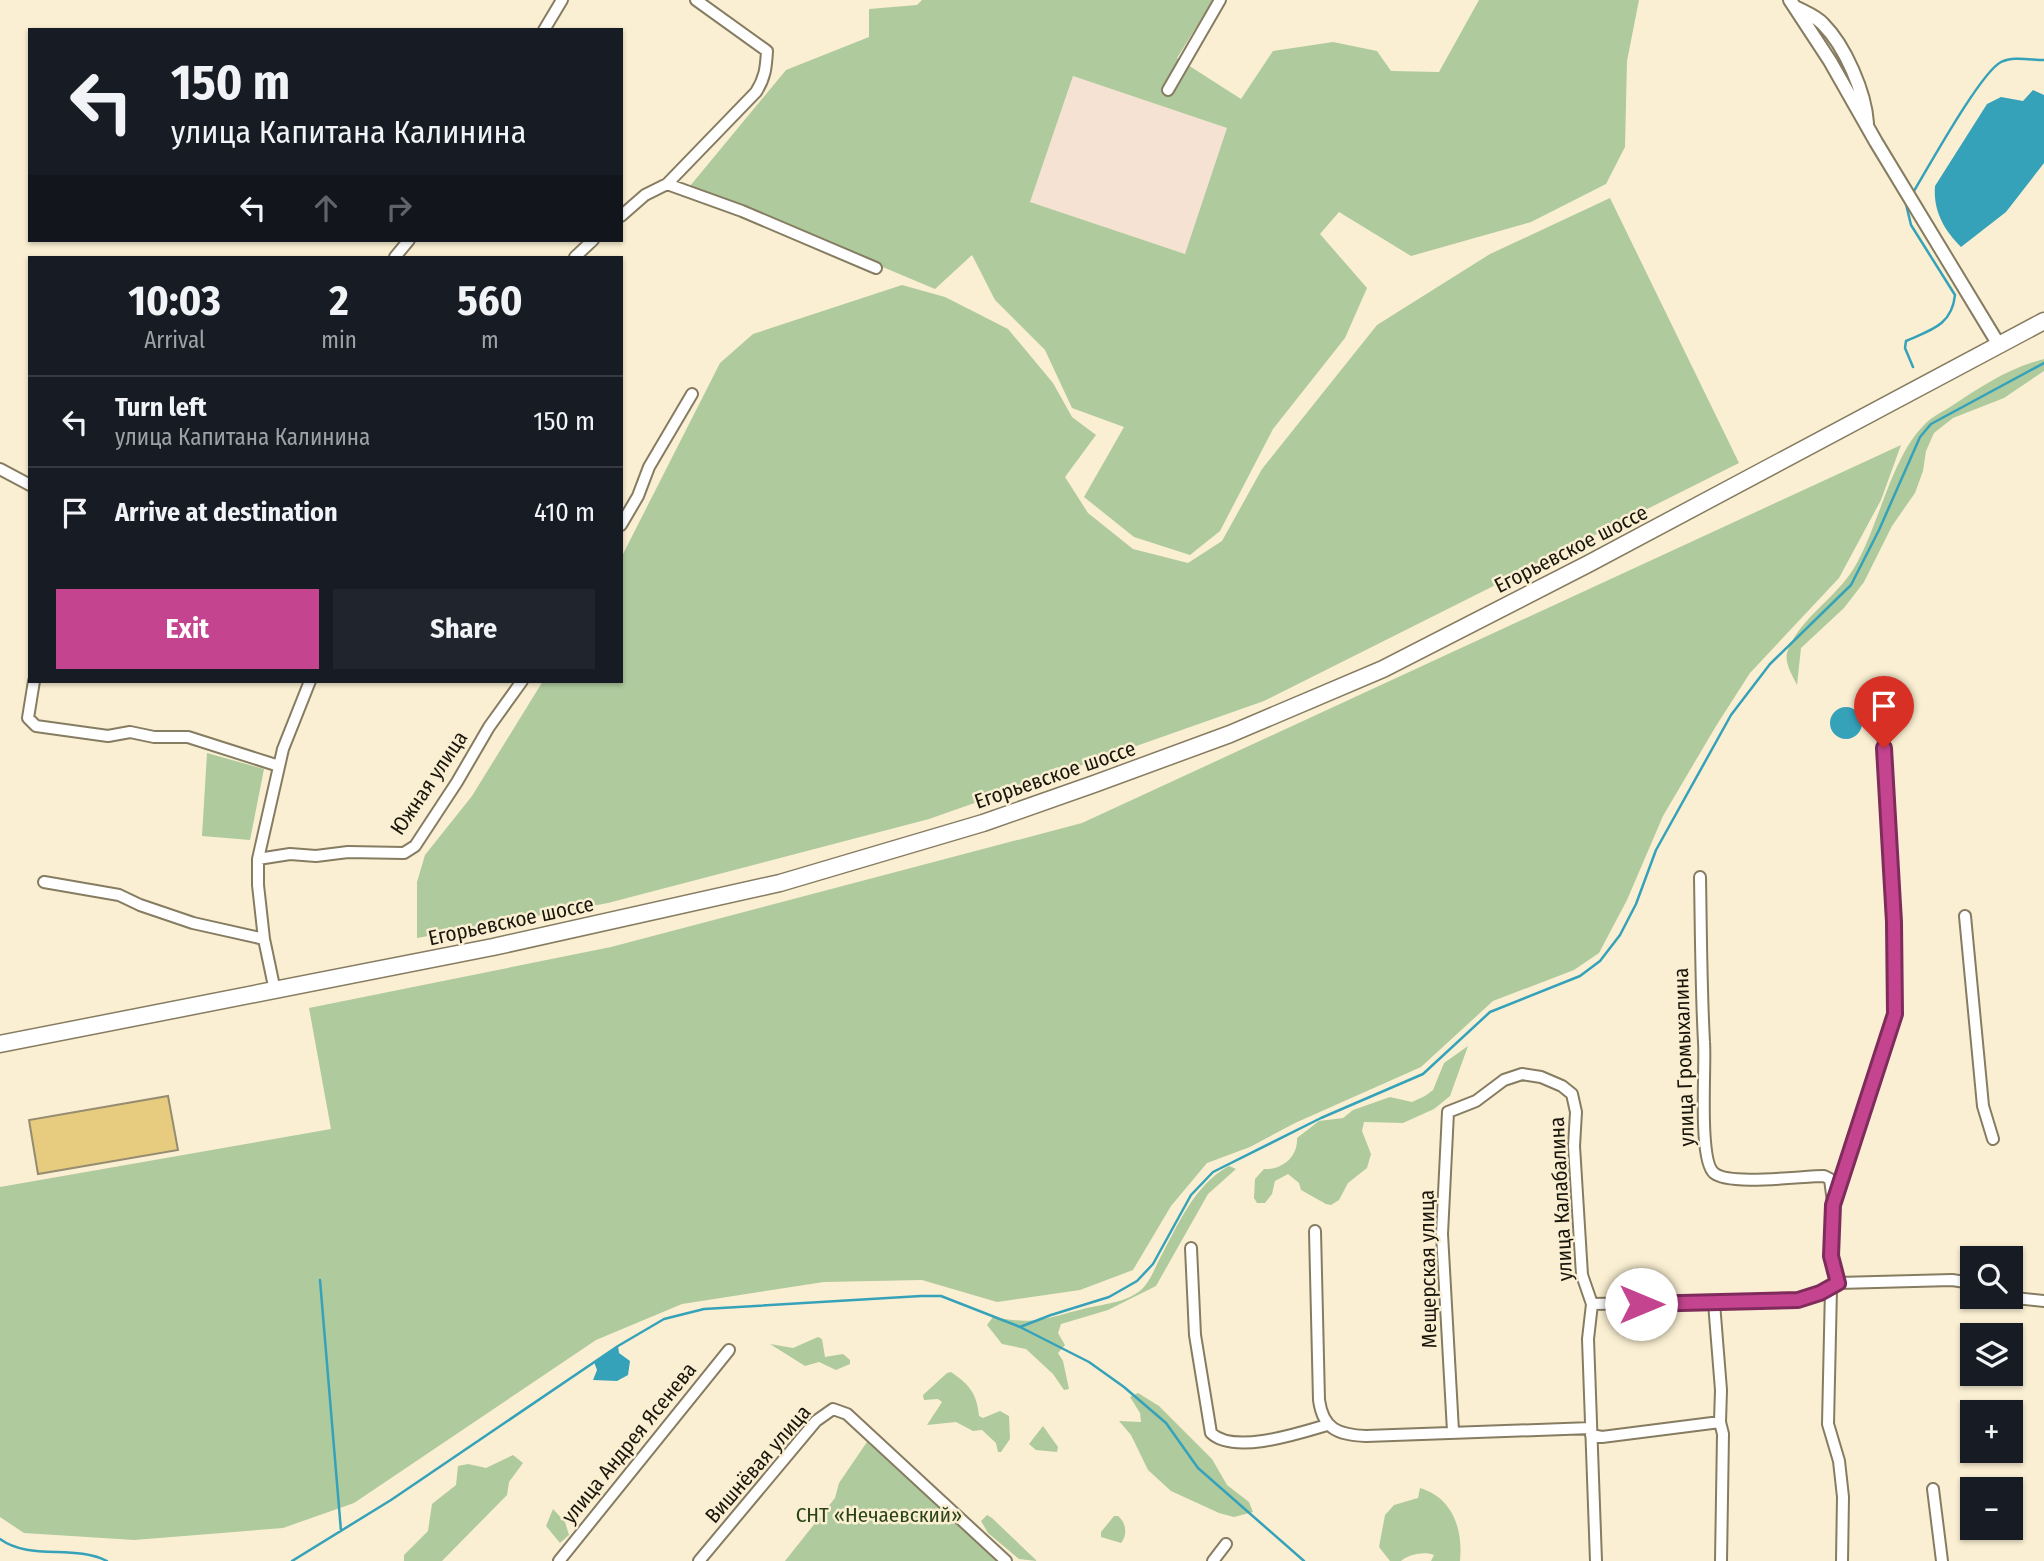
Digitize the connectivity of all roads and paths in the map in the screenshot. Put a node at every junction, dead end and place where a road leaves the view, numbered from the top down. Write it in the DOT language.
graph roads {
  1 [pos="562,0"];
  2 [pos="696,0"];
  3 [pos="1220,0"];
  4 [pos="1792,3"];
  5 [pos="545,28"];
  6 [pos="1168,90"];
  7 [pos="667,184"];
  8 [pos="623,214"];
  9 [pos="407,242"];
  10 [pos="591,242"];
  11 [pos="396,256"];
  12 [pos="576,256"];
  13 [pos="876,268"];
  14 [pos="2042,327"];
  15 [pos="1999,345"];
  16 [pos="692,394"];
  17 [pos="0,469"];
  18 [pos="28,484"];
  19 [pos="623,522"];
  20 [pos="34,683"];
  21 [pos="309,683"];
  22 [pos="521,683"];
  23 [pos="1881,688"];
  24 [pos="279,766"];
  25 [pos="258,859"];
  26 [pos="1700,877"];
  27 [pos="44,882"];
  28 [pos="1965,916"];
  29 [pos="264,939"];
  30 [pos="275,991"];
  31 [pos="0,1044"];
  32 [pos="1453,1108"];
  33 [pos="1993,1139"];
  34 [pos="1833,1205"];
  35 [pos="1315,1231"];
  36 [pos="1191,1248"];
  37 [pos="1960,1281"];
  38 [pos="1834,1285"];
  39 [pos="2023,1299"];
  40 [pos="2044,1301"];
  41 [pos="1714,1303"];
  42 [pos="1591,1304"];
  43 [pos="729,1350"];
  44 [pos="1720,1422"];
  45 [pos="1327,1425"];
  46 [pos="1453,1431"];
  47 [pos="1591,1431"];
  48 [pos="1933,1489"];
  49 [pos="1226,1544"];
  50 [pos="559,1561"];
  51 [pos="699,1561"];
  52 [pos="1006,1561"];
  53 [pos="1213,1561"];
  54 [pos="1596,1561"];
  55 [pos="1721,1561"];
  56 [pos="1842,1561"];
  57 [pos="1942,1561"];
  1 -- 5 [label="street"];
  2 -- 7 [label="street"];
  3 -- 6 [label="street"];
  4 -- 15 [label="street"];
  7 -- 8 [label="street"];
  7 -- 13 [label="street"];
  9 -- 11 [label="street"];
  10 -- 12 [label="street"];
  14 -- 15 [label="main road, Егорьевское шоссе"];
  15 -- 30 [label="main road, Егорьевское шоссе"];
  16 -- 19 [label="street"];
  17 -- 18 [label="street"];
  20 -- 24 [label="street"];
  21 -- 24 [label="street"];
  22 -- 25 [label="street, Южная улица"];
  23 -- 34 [label="street"];
  24 -- 25 [label="street"];
  25 -- 29 [label="street"];
  26 -- 34 [label="street, улица Громыхалина"];
  27 -- 29 [label="street"];
  28 -- 33 [label="street"];
  29 -- 30 [label="street"];
  30 -- 31 [label="main road, Егорьевское шоссе"];
  32 -- 42 [label="street, улица Калабалина"];
  32 -- 46 [label="street, Мещерская улица"];
  34 -- 38 [label="street"];
  35 -- 45 [label="street"];
  36 -- 45 [label="street"];
  37 -- 38 [label="street"];
  38 -- 41 [label="street"];
  38 -- 56 [label="street"];
  39 -- 40 [label="street"];
  41 -- 42 [label="street"];
  41 -- 44 [label="street"];
  42 -- 47 [label="street, улица Калабалина"];
  43 -- 50 [label="street, улица Андрея Ясенева"];
  44 -- 47 [label="street"];
  44 -- 55 [label="street"];
  45 -- 46 [label="street"];
  46 -- 47 [label="street"];
  47 -- 54 [label="street, улица Калабалина"];
  48 -- 57 [label="street"];
  49 -- 53 [label="street"];
  51 -- 52 [label="street, Вишнёвая улица"];
}
